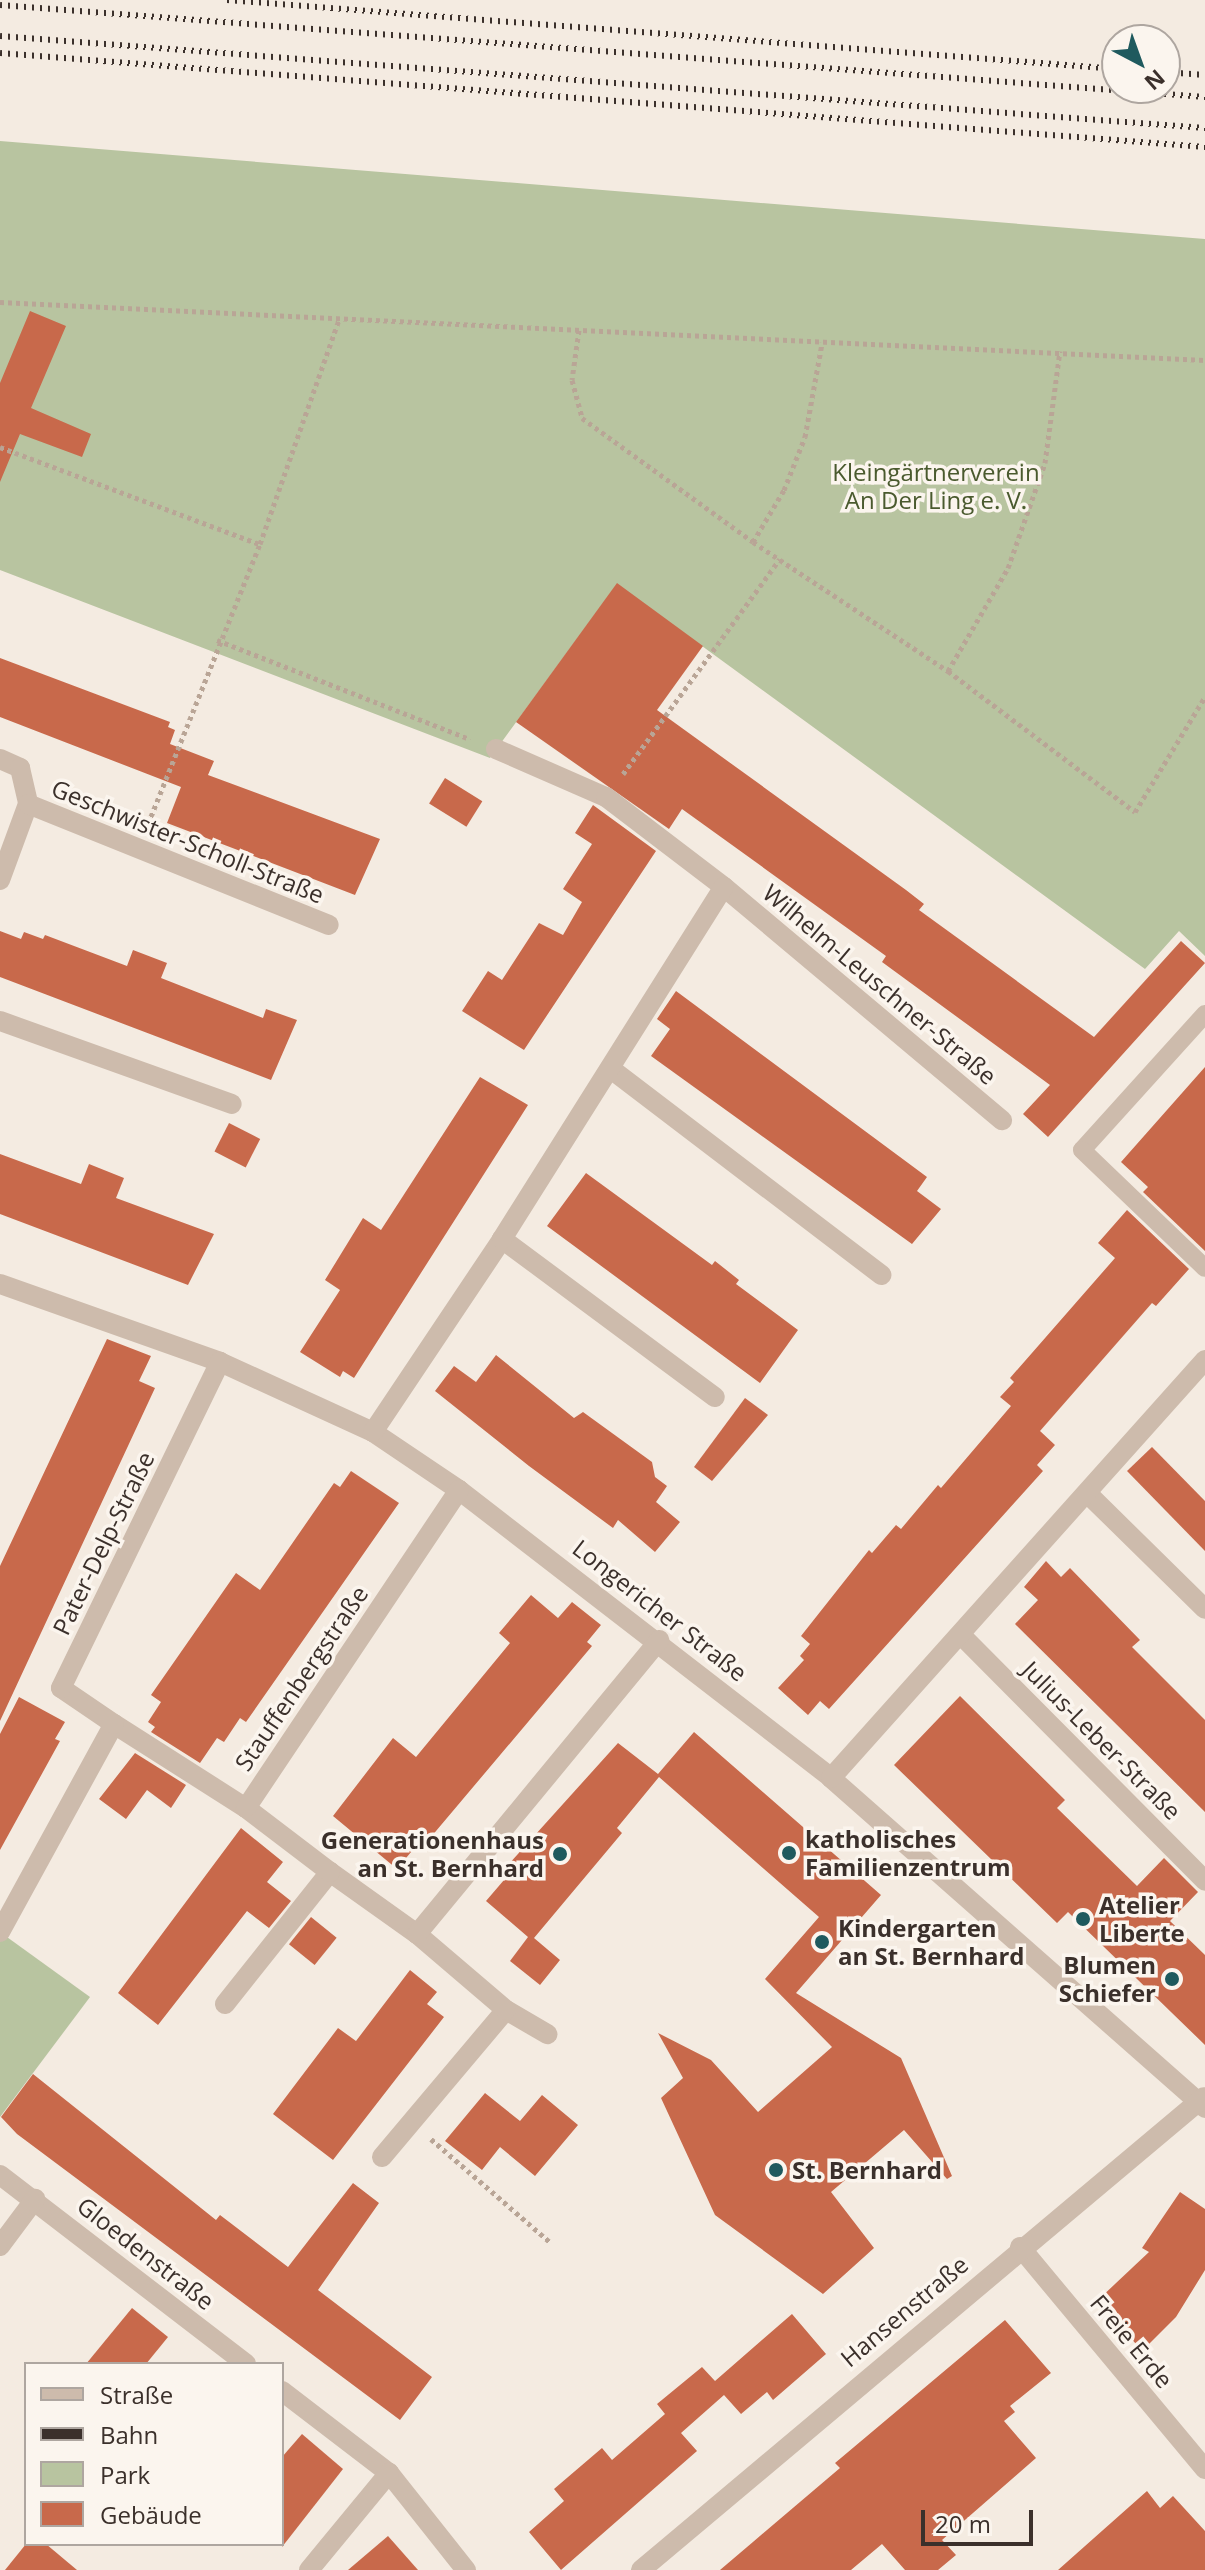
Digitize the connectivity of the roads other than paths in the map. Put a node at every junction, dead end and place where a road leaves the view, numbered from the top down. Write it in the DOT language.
graph roads {
  1 [pos="496,749"];
  2 [pos="0,759"];
  3 [pos="28,804"];
  4 [pos="0,880"];
  5 [pos="724,887"];
  6 [pos="329,925"];
  7 [pos="1205,1014"];
  8 [pos="0,1021"];
  9 [pos="611,1069"];
  10 [pos="232,1104"];
  11 [pos="1002,1120"];
  12 [pos="502,1239"];
  13 [pos="1205,1268"];
  14 [pos="881,1275"];
  15 [pos="0,1284"];
  16 [pos="1205,1360"];
  17 [pos="220,1362"];
  18 [pos="715,1397"];
  19 [pos="373,1432"];
  20 [pos="459,1490"];
  21 [pos="1087,1493"];
  22 [pos="1205,1609"];
  23 [pos="962,1636"];
  24 [pos="659,1640"];
  25 [pos="114,1724"];
  26 [pos="831,1778"];
  27 [pos="246,1808"];
  28 [pos="330,1872"];
  29 [pos="1205,1881"];
  30 [pos="0,1932"];
  31 [pos="417,1934"];
  32 [pos="225,2004"];
  33 [pos="506,2010"];
  34 [pos="547,2034"];
  35 [pos="1202,2102"];
  36 [pos="382,2157"];
  37 [pos="0,2175"];
  38 [pos="35,2199"];
  39 [pos="0,2246"];
  40 [pos="1020,2247"];
  41 [pos="225,2348"];
  42 [pos="213,2362"];
  43 [pos="243,2362"];
  44 [pos="284,2393"];
  45 [pos="1205,2469"];
  46 [pos="389,2473"];
  47 [pos="309,2570"];
  48 [pos="466,2570"];
  49 [pos="641,2570"];
  1 -- 5 [label="street, Wilhelm-Leuschner-Straße"];
  2 -- 3 [label="street, Geschwister-Scholl-Straße"];
  3 -- 4 [label="street, Geschwister-Scholl-Straße"];
  3 -- 6 [label="street, Geschwister-Scholl-Straße"];
  5 -- 9 [label="street, Wilhelm-Leuschner-Straße"];
  5 -- 11 [label="street, Wilhelm-Leuschner-Straße"];
  7 -- 13 [label="lane"];
  8 -- 10 [label="street"];
  9 -- 12 [label="street, Wilhelm-Leuschner-Straße"];
  9 -- 14 [label="street"];
  12 -- 18 [label="street"];
  12 -- 19 [label="street, Wilhelm-Leuschner-Straße"];
  15 -- 17 [label="street, Longericher Straße"];
  16 -- 21 [label="street"];
  17 -- 19 [label="street, Longericher Straße"];
  17 -- 25 [label="street, Pater-Delp-Straße"];
  19 -- 20 [label="street, Longericher Straße"];
  20 -- 24 [label="street, Longericher Straße"];
  20 -- 27 [label="street, Stauffenbergstraße"];
  21 -- 22 [label="street"];
  21 -- 23 [label="street"];
  23 -- 26 [label="street"];
  23 -- 29 [label="street, Julius-Leber-Straße"];
  24 -- 26 [label="street, Longericher Straße"];
  24 -- 31 [label="street"];
  25 -- 27 [label="street, Pater-Delp-Straße"];
  25 -- 30 [label="street"];
  26 -- 35 [label="street, Longericher Straße"];
  27 -- 28 [label="street, Stauffenbergstraße"];
  28 -- 31 [label="street, Stauffenbergstraße"];
  28 -- 32 [label="street"];
  31 -- 33 [label="street, Stauffenbergstraße"];
  33 -- 34 [label="street, Stauffenbergstraße"];
  33 -- 36 [label="street"];
  35 -- 40 [label="street, Hansenstraße"];
  37 -- 38 [label="street, Gloedenstraße"];
  38 -- 39 [label="street"];
  38 -- 41 [label="street, Gloedenstraße"];
  40 -- 45 [label="street, Freie Erde"];
  40 -- 49 [label="street, Hansenstraße"];
  41 -- 42 [label="street"];
  41 -- 43 [label="street, Gloedenstraße"];
  44 -- 46 [label="street"];
  46 -- 47 [label="street"];
  46 -- 48 [label="street"];
}
